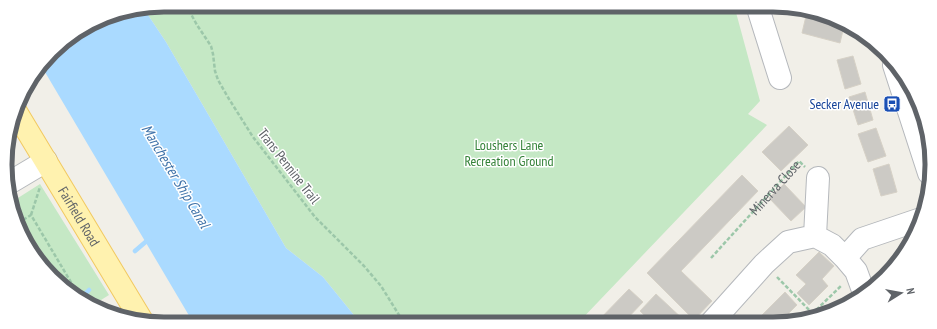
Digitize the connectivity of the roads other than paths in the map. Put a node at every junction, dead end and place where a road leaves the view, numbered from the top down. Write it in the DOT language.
graph roads {
  1 [pos="759,12"];
  2 [pos="780,78"];
  3 [pos="899,80"];
  4 [pos="19,117"];
  5 [pos="46,161"];
  6 [pos="925,161"];
  7 [pos="818,178"];
  8 [pos="13,181"];
  9 [pos="914,221"];
  10 [pos="815,236"];
  11 [pos="851,264"];
  12 [pos="862,288"];
  13 [pos="138,315"];
  14 [pos="716,317"];
  1 -- 2 [label="street"];
  3 -- 6 [label="street"];
  4 -- 5 [label="main road, Fairfield Road"];
  5 -- 8 [label="street"];
  5 -- 13 [label="main road, Fairfield Road"];
  7 -- 10 [label="street, Minerva Close"];
  9 -- 11 [label="street"];
  10 -- 11 [label="street"];
  10 -- 14 [label="street"];
  11 -- 12 [label="street"];
}
